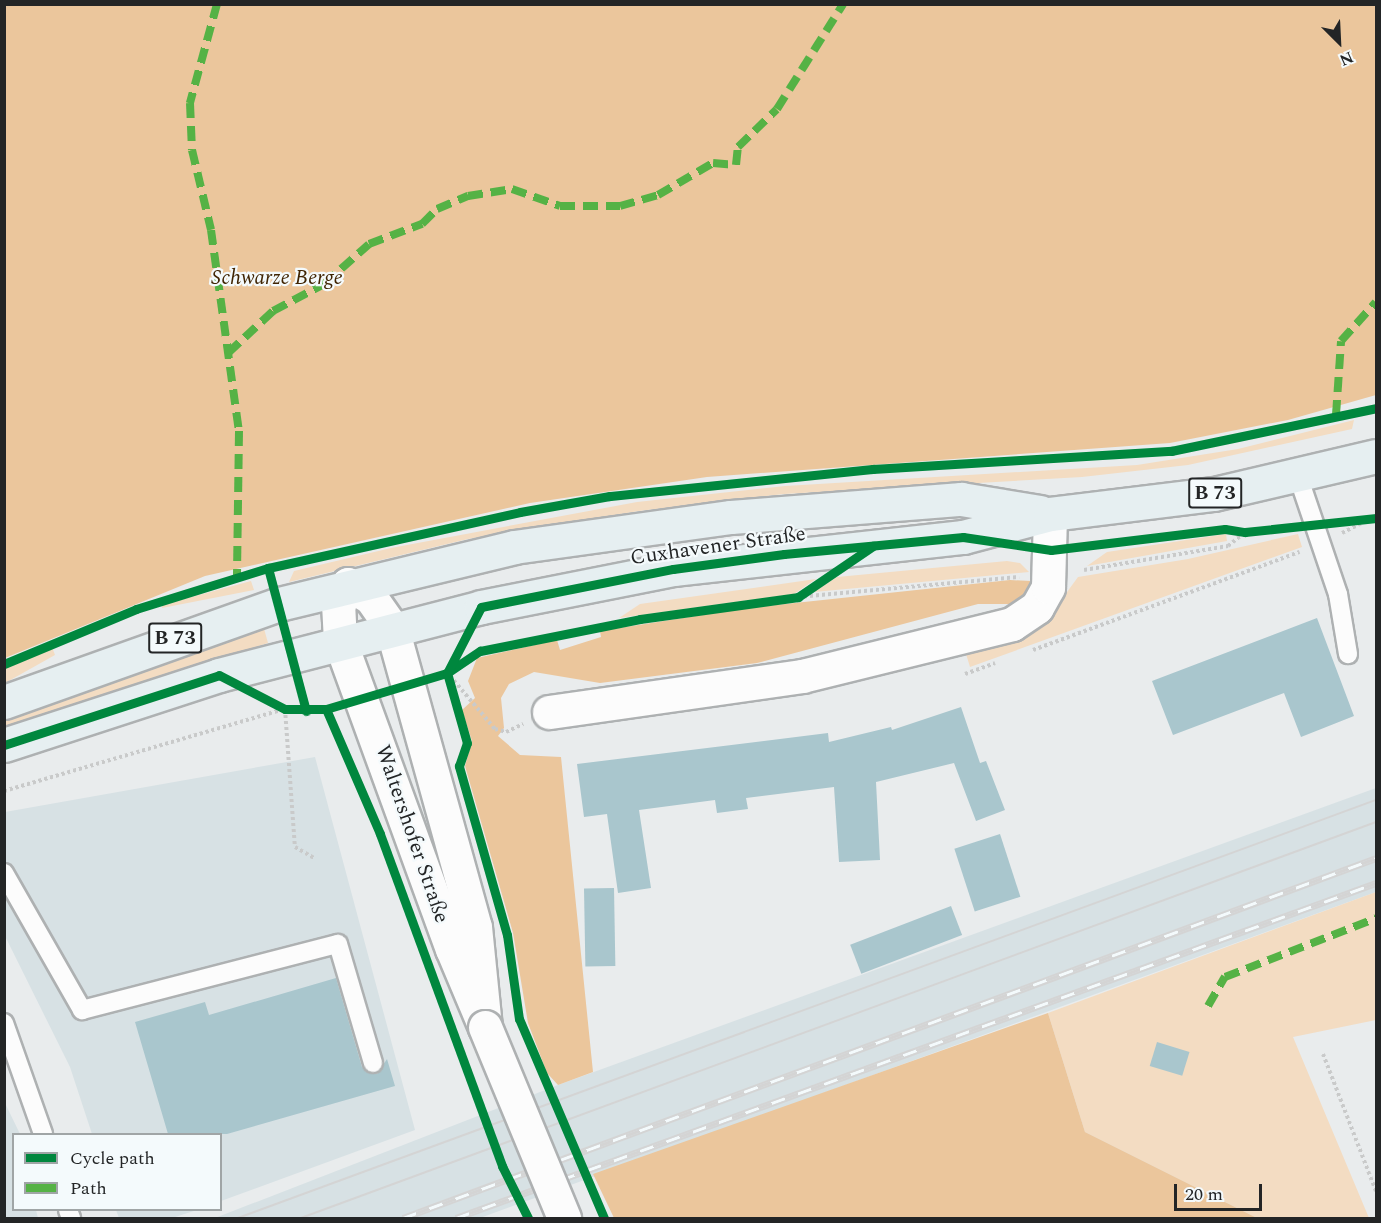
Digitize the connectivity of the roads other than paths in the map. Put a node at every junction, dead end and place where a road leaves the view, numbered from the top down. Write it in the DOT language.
graph roads {
  1 [pos="1377,456"];
  2 [pos="1298,476"];
  3 [pos="1050,514"];
  4 [pos="348,584"];
  5 [pos="392,628"];
  6 [pos="340,641"];
  7 [pos="1348,654"];
  8 [pos="4,702"];
  9 [pos="549,712"];
  10 [pos="4,745"];
  11 [pos="4,873"];
  12 [pos="4,1023"];
  13 [pos="485,1026"];
  14 [pos="373,1063"];
  15 [pos="43,1133"];
  16 [pos="564,1218"];
  1 -- 2 [label="main road, Cuxhavener Straße / B 73"];
  2 -- 3 [label="main road, Cuxhavener Straße / B 73"];
  2 -- 7 [label="lane"];
  3 -- 4 [label="main road, Cuxhavener Straße / B 73"];
  3 -- 5 [label="main road, Cuxhavener Straße / B 73"];
  3 -- 9 [label="main road"];
  4 -- 5 [label="main road, Waltershofer Straße"];
  4 -- 6 [label="main road, Waltershofer Straße"];
  4 -- 8 [label="main road, Cuxhavener Straße / B 73"];
  5 -- 6 [label="main road, Cuxhavener Straße / B 73"];
  5 -- 13 [label="main road, Waltershofer Straße"];
  6 -- 10 [label="main road, Cuxhavener Straße / B 73"];
  6 -- 13 [label="main road, Waltershofer Straße"];
  11 -- 14 [label="lane"];
  12 -- 15 [label="lane"];
  13 -- 16 [label="main road, Waltershofer Straße, bridge"];
}
